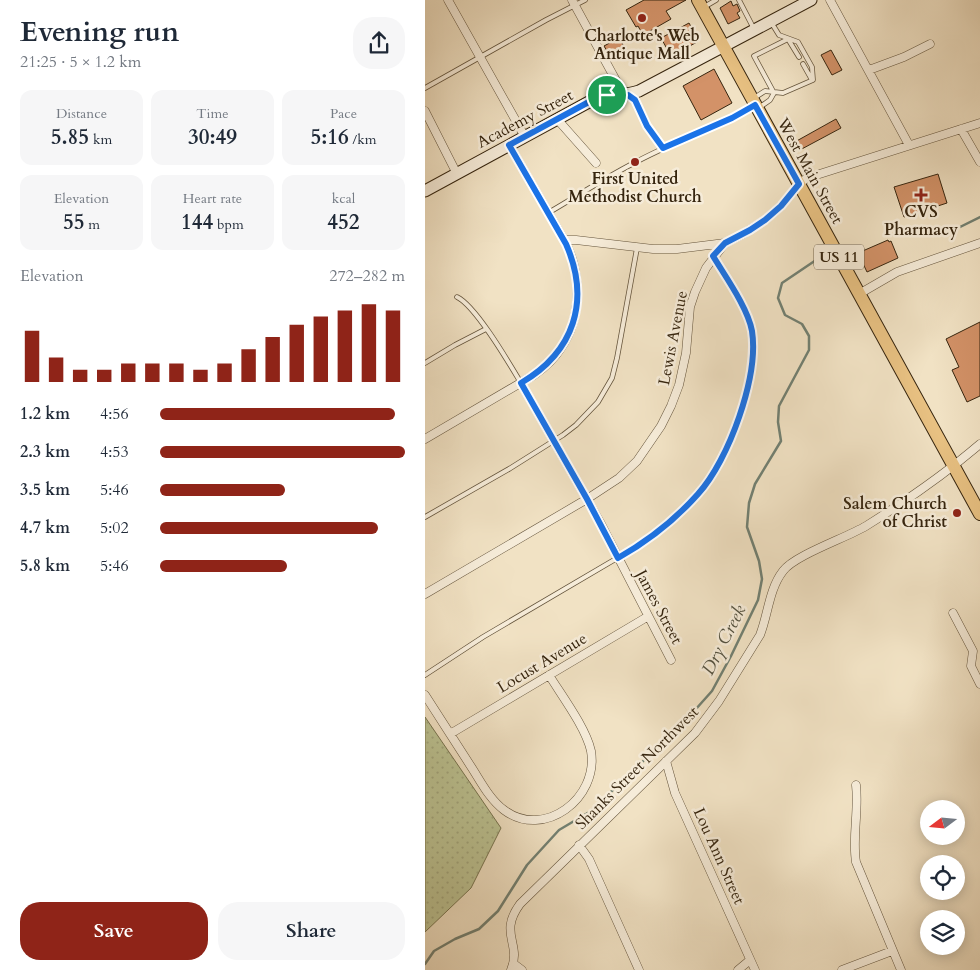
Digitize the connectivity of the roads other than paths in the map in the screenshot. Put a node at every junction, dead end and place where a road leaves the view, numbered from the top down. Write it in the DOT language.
graph roads {
  1 [pos="448,0"];
  2 [pos="585,0"];
  3 [pos="716,0"];
  4 [pos="739,0"];
  5 [pos="811,0"];
  6 [pos="829,0"];
  7 [pos="573,3"];
  8 [pos="700,4"];
  9 [pos="771,21"];
  10 [pos="755,30"];
  11 [pos="789,39"];
  12 [pos="930,44"];
  13 [pos="723,47"];
  14 [pos="480,57"];
  15 [pos="799,57"];
  16 [pos="803,64"];
  17 [pos="869,70"];
  18 [pos="812,80"];
  19 [pos="425,88"];
  20 [pos="774,93"];
  21 [pos="628,95"];
  22 [pos="755,104"];
  23 [pos="425,112"];
  24 [pos="557,120"];
  25 [pos="980,123"];
  26 [pos="961,129"];
  27 [pos="525,137"];
  28 [pos="509,145"];
  29 [pos="909,145"];
  30 [pos="663,148"];
  31 [pos="980,162"];
  32 [pos="595,163"];
  33 [pos="457,174"];
  34 [pos="799,184"];
  35 [pos="425,191"];
  36 [pos="548,212"];
  37 [pos="564,240"];
  38 [pos="725,243"];
  39 [pos="980,243"];
  40 [pos="637,248"];
  41 [pos="713,256"];
  42 [pos="859,294"];
  43 [pos="457,297"];
  44 [pos="486,329"];
  45 [pos="425,363"];
  46 [pos="521,383"];
  47 [pos="425,439"];
  48 [pos="553,441"];
  49 [pos="980,444"];
  50 [pos="953,466"];
  51 [pos="587,499"];
  52 [pos="980,514"];
  53 [pos="425,517"];
  54 [pos="618,558"];
  55 [pos="425,594"];
  56 [pos="953,613"];
  57 [pos="647,617"];
  58 [pos="671,660"];
  59 [pos="425,675"];
  60 [pos="549,675"];
  61 [pos="980,684"];
  62 [pos="425,695"];
  63 [pos="450,734"];
  64 [pos="666,761"];
  65 [pos="856,785"];
  66 [pos="579,845"];
  67 [pos="893,951"];
  68 [pos="750,960"];
  69 [pos="513,967"];
  70 [pos="522,970"];
  71 [pos="639,970"];
  72 [pos="738,970"];
  73 [pos="755,970"];
  74 [pos="842,970"];
  75 [pos="901,970"];
  1 -- 14 [label="street"];
  2 -- 7 [label="lane"];
  3 -- 8 [label="lane"];
  4 -- 10 [label="lane"];
  5 -- 9 [label="street, Academy Street"];
  6 -- 17 [label="street"];
  7 -- 14 [label="lane"];
  7 -- 21 [label="street"];
  8 -- 13 [label="main road, West Main Street / US 11"];
  9 -- 10 [label="street, Academy Street"];
  9 -- 11 [label="lane"];
  10 -- 13 [label="street, Academy Street"];
  11 -- 15 [label="lane"];
  11 -- 18 [label="lane"];
  11 -- 20 [label="lane"];
  12 -- 17 [label="street"];
  13 -- 21 [label="street, Academy Street"];
  13 -- 22 [label="main road, West Main Street / US 11"];
  14 -- 19 [label="lane"];
  14 -- 27 [label="street"];
  16 -- 18 [label="lane"];
  17 -- 29 [label="street"];
  18 -- 20 [label="lane"];
  20 -- 22 [label="lane"];
  20 -- 22 [label="lane"];
  21 -- 24 [label="street, Academy Street"];
  21 -- 30 [label="lane"];
  22 -- 30 [label="lane"];
  22 -- 34 [label="main road, West Main Street / US 11"];
  23 -- 33 [label="street"];
  24 -- 27 [label="street, Academy Street"];
  24 -- 32 [label="street"];
  25 -- 26 [label="street"];
  26 -- 29 [label="street"];
  26 -- 31 [label="street"];
  27 -- 28 [label="street, Academy Street"];
  28 -- 33 [label="street, Academy Street"];
  28 -- 36 [label="street"];
  29 -- 34 [label="street"];
  30 -- 36 [label="lane"];
  33 -- 35 [label="street, Academy Street"];
  34 -- 38 [label="street, Lewis Avenue"];
  34 -- 42 [label="main road, West Main Street / US 11"];
  36 -- 37 [label="street"];
  37 -- 40 [label="street"];
  37 -- 46 [label="street"];
  38 -- 40 [label="street"];
  38 -- 41 [label="street, Lewis Avenue"];
  39 -- 42 [label="street"];
  40 -- 48 [label="lane"];
  41 -- 51 [label="street, Lewis Avenue"];
  41 -- 54 [label="lane"];
  42 -- 50 [label="main road, West Main Street / US 11"];
  43 -- 44 [label="lane"];
  44 -- 45 [label="lane"];
  44 -- 46 [label="lane"];
  46 -- 47 [label="street"];
  46 -- 48 [label="street, James Street"];
  48 -- 51 [label="street, James Street"];
  48 -- 53 [label="lane"];
  49 -- 50 [label="street, Shanks Street Northwest"];
  50 -- 52 [label="main road, West Main Street / US 11"];
  50 -- 64 [label="street, Shanks Street Northwest"];
  51 -- 54 [label="street, James Street"];
  51 -- 55 [label="street, Lewis Avenue"];
  54 -- 57 [label="street, James Street"];
  54 -- 59 [label="lane"];
  56 -- 61 [label="street"];
  57 -- 58 [label="street, James Street"];
  57 -- 60 [label="street, Locust Avenue"];
  60 -- 63 [label="street, Locust Avenue"];
  60 -- 63 [label="street"];
  62 -- 63 [label="street"];
  64 -- 66 [label="street, Shanks Street Northwest"];
  64 -- 68 [label="street, Lou Ann Street"];
  65 -- 67 [label="street"];
  66 -- 69 [label="street, Shanks Street Northwest"];
  66 -- 71 [label="street"];
  67 -- 74 [label="street"];
  67 -- 75 [label="street"];
  68 -- 72 [label="street"];
  68 -- 73 [label="street, Lou Ann Street"];
  69 -- 70 [label="street"];
}
